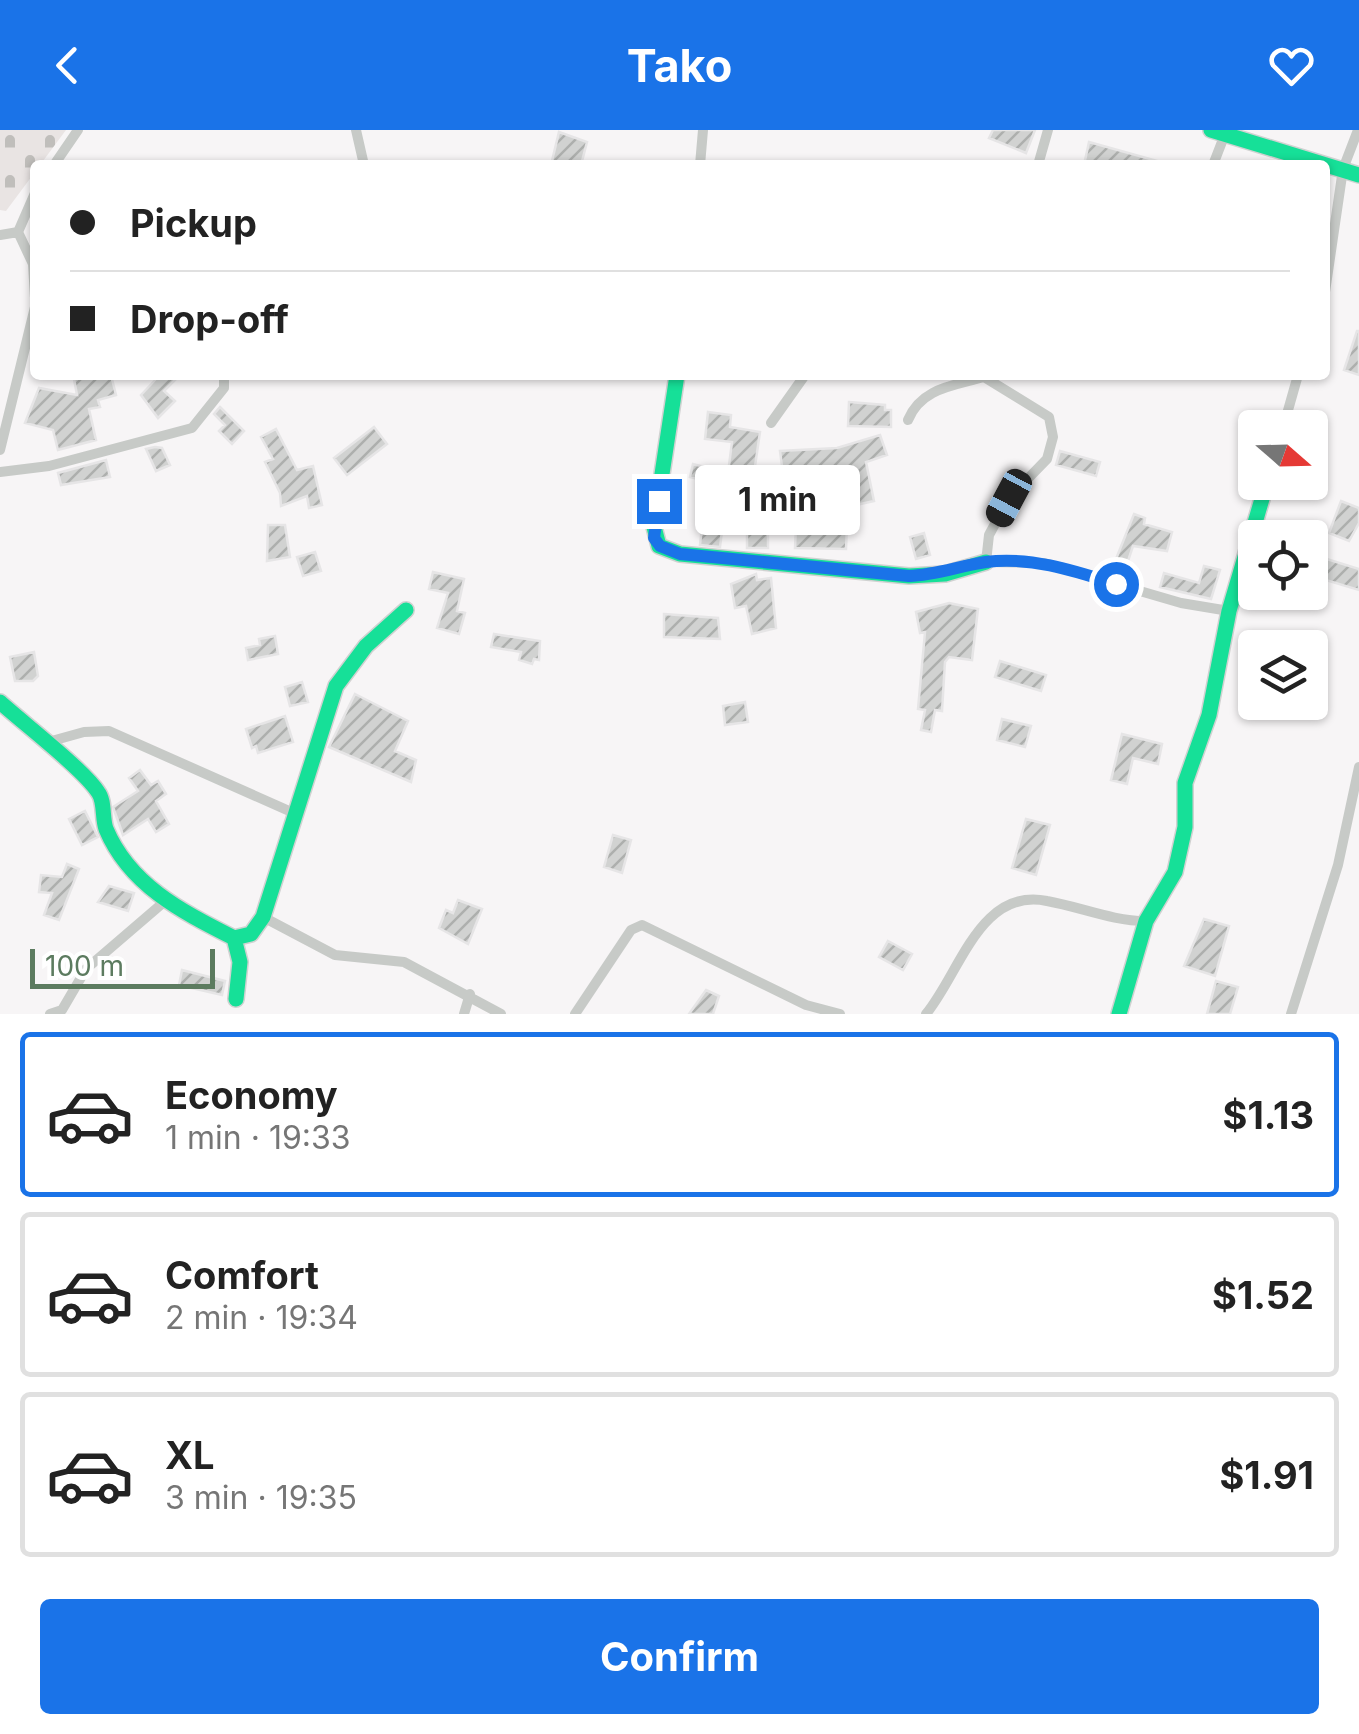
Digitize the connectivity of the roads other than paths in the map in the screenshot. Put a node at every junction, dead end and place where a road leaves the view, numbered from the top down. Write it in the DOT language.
graph roads {
  1 [pos="78,130"];
  2 [pos="356,130"];
  3 [pos="704,130"];
  4 [pos="1048,130"];
  5 [pos="1358,130"];
  6 [pos="1218,132"];
  7 [pos="57,160"];
  8 [pos="363,160"];
  9 [pos="701,160"];
  10 [pos="1039,160"];
  11 [pos="1214,160"];
  12 [pos="1311,160"];
  13 [pos="1351,172"];
  14 [pos="30,205"];
  15 [pos="18,232"];
  16 [pos="0,235"];
  17 [pos="30,259"];
  18 [pos="1330,269"];
  19 [pos="30,343"];
  20 [pos="224,380"];
  21 [pos="676,380"];
  22 [pos="801,380"];
  23 [pos="970,380"];
  24 [pos="990,380"];
  25 [pos="1297,380"];
  26 [pos="1288,410"];
  27 [pos="908,420"];
  28 [pos="771,423"];
  29 [pos="0,450"];
  30 [pos="0,472"];
  31 [pos="1261,500"];
  32 [pos="986,562"];
  33 [pos="406,610"];
  34 [pos="1229,612"];
  35 [pos="0,702"];
  36 [pos="48,742"];
  37 [pos="1359,767"];
  38 [pos="296,814"];
  39 [pos="164,902"];
  40 [pos="264,917"];
  41 [pos="1146,921"];
  42 [pos="234,938"];
  43 [pos="470,994"];
  44 [pos="236,999"];
  45 [pos="50,1014"];
  46 [pos="464,1014"];
  47 [pos="502,1014"];
  48 [pos="575,1014"];
  49 [pos="840,1014"];
  50 [pos="926,1014"];
  51 [pos="1118,1014"];
  52 [pos="1290,1014"];
  1 -- 7 [label="street"];
  2 -- 8 [label="street"];
  3 -- 9 [label="street"];
  4 -- 10 [label="street"];
  5 -- 13 [label="street"];
  6 -- 11 [label="street"];
  6 -- 12 [label="street"];
  13 -- 18 [label="street"];
  14 -- 15 [label="street"];
  15 -- 16 [label="street"];
  15 -- 17 [label="street"];
  19 -- 29 [label="street"];
  20 -- 30 [label="street"];
  21 -- 32 [label="street"];
  22 -- 28 [label="street"];
  23 -- 27 [label="street"];
  24 -- 32 [label="street"];
  25 -- 26 [label="street"];
  31 -- 34 [label="street"];
  32 -- 34 [label="street"];
  33 -- 38 [label="street"];
  34 -- 41 [label="street"];
  35 -- 36 [label="street"];
  36 -- 38 [label="street"];
  36 -- 39 [label="street"];
  37 -- 52 [label="street"];
  38 -- 40 [label="street"];
  39 -- 42 [label="street"];
  39 -- 45 [label="street"];
  40 -- 42 [label="street"];
  40 -- 43 [label="street"];
  41 -- 50 [label="street"];
  41 -- 51 [label="street"];
  42 -- 44 [label="street"];
  43 -- 46 [label="street"];
  43 -- 47 [label="street"];
  48 -- 49 [label="street"];
}
